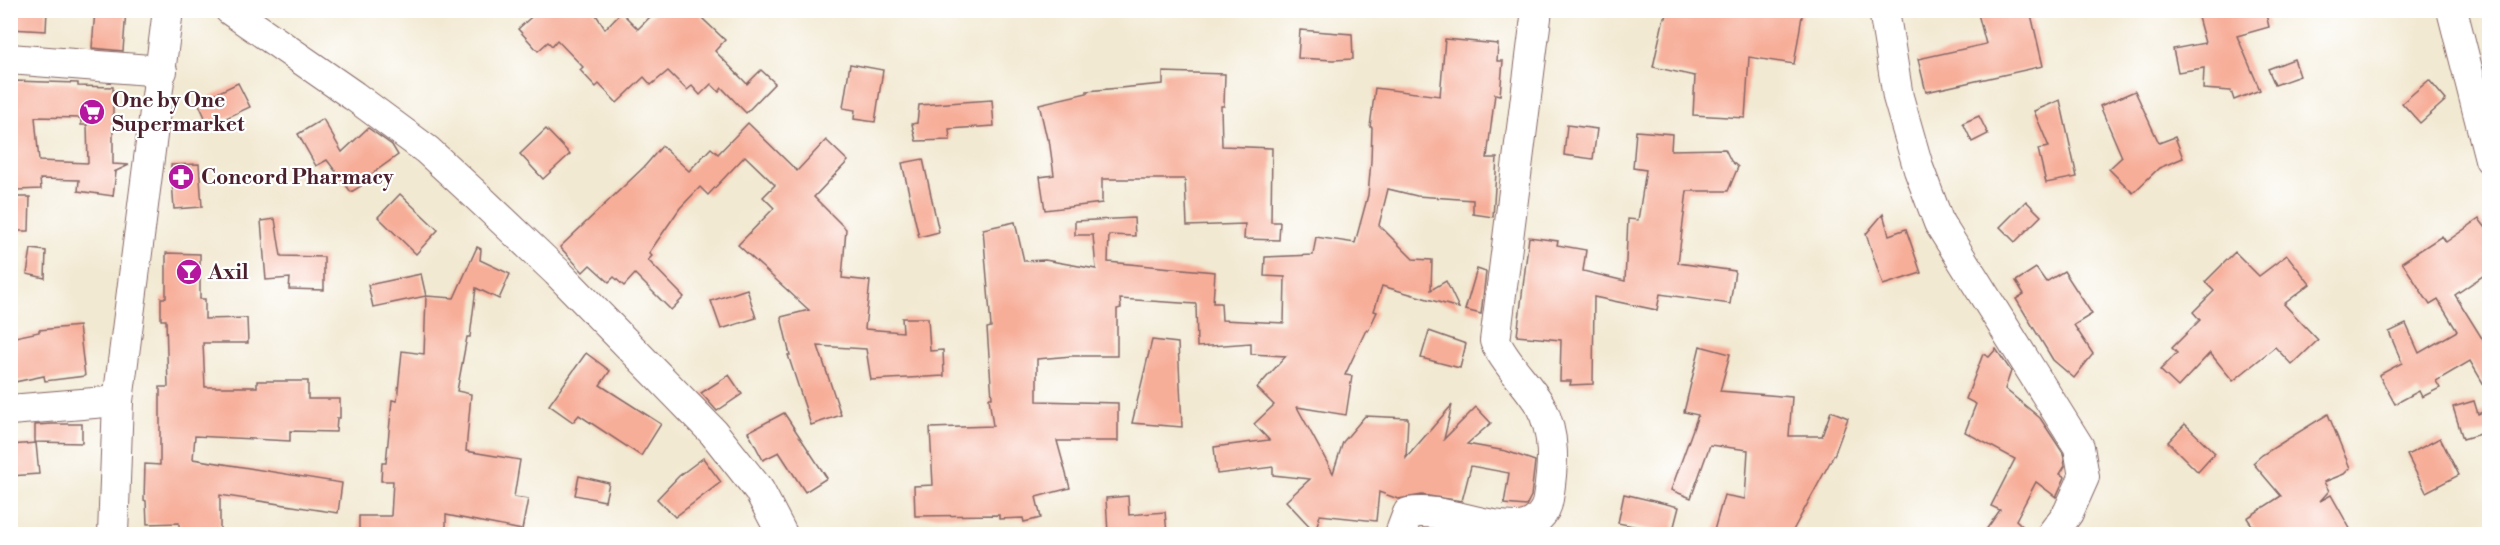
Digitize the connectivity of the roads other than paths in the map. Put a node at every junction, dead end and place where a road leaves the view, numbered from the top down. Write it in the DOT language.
graph roads {
  1 [pos="168,10"];
  2 [pos="230,10"];
  3 [pos="1537,10"];
  4 [pos="1884,10"];
  5 [pos="2452,10"];
  6 [pos="10,59"];
  7 [pos="162,71"];
  8 [pos="2490,159"];
  9 [pos="118,401"];
  10 [pos="10,410"];
  11 [pos="113,534"];
  12 [pos="782,534"];
  13 [pos="1400,534"];
  14 [pos="2052,534"];
  1 -- 7 [label="street"];
  2 -- 12 [label="street"];
  3 -- 13 [label="street"];
  4 -- 14 [label="street"];
  5 -- 8 [label="street"];
  6 -- 7 [label="street"];
  7 -- 9 [label="street"];
  9 -- 10 [label="street"];
  9 -- 11 [label="street"];
}
